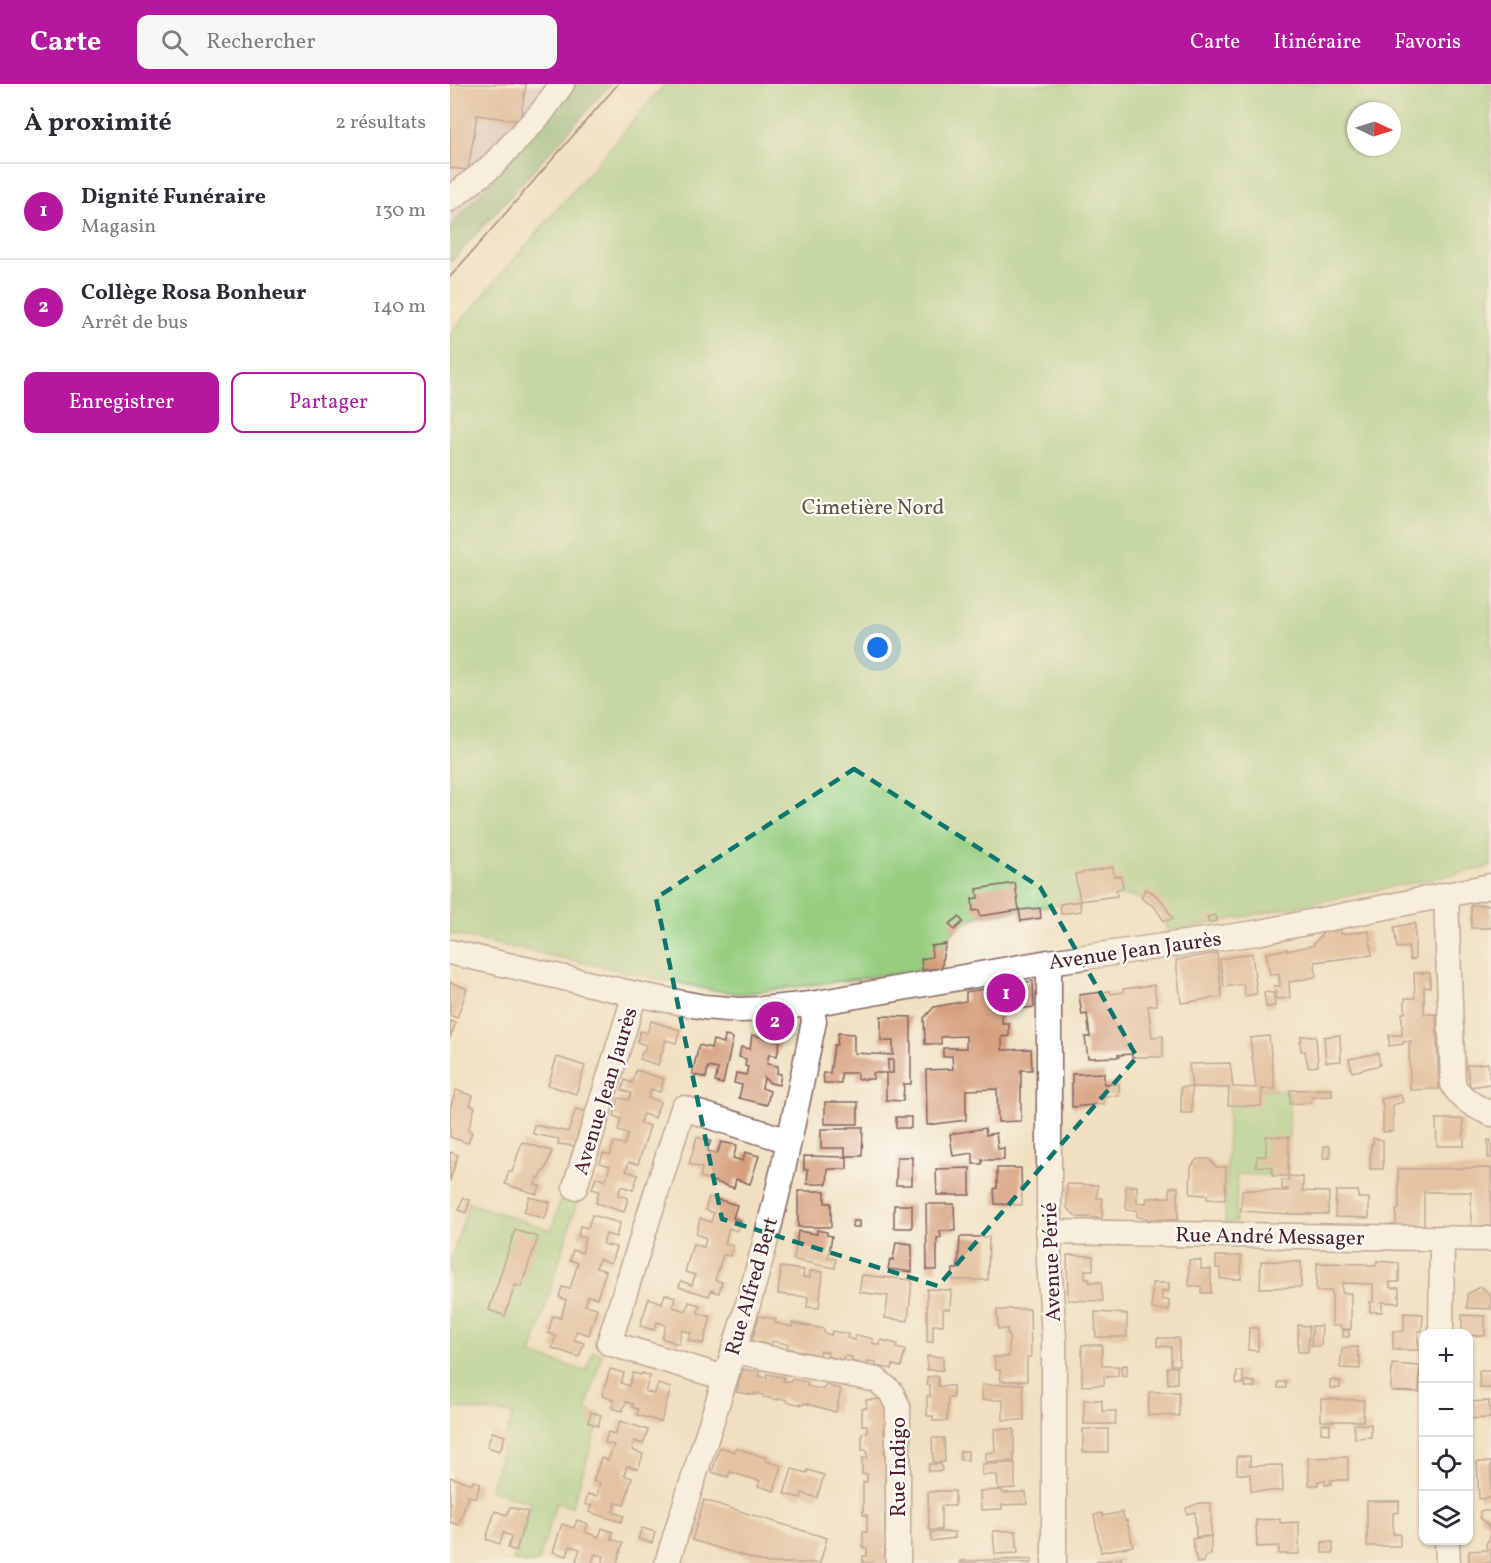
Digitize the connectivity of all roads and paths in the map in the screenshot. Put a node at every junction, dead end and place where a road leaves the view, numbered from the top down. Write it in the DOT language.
graph roads {
  1 [pos="562,84"];
  2 [pos="450,200"];
  3 [pos="1491,886"];
  4 [pos="1446,895"];
  5 [pos="450,951"];
  6 [pos="1049,962"];
  7 [pos="635,994"];
  8 [pos="811,1004"];
  9 [pos="1491,1114"];
  10 [pos="789,1141"];
  11 [pos="575,1187"];
  12 [pos="1048,1232"];
  13 [pos="1442,1239"];
  14 [pos="1491,1239"];
  15 [pos="1441,1329"];
  16 [pos="734,1350"];
  17 [pos="725,1378"];
  18 [pos="1447,1545"];
  19 [pos="666,1563"];
  20 [pos="898,1563"];
  21 [pos="1054,1563"];
  22 [pos="1448,1563"];
  1 -- 2 [label="street"];
  3 -- 4 [label="street, Avenue Jean Jaurès"];
  4 -- 6 [label="street, Avenue Jean Jaurès"];
  4 -- 9 [label="street"];
  5 -- 7 [label="street, Avenue Jean Jaurès"];
  6 -- 8 [label="street, Avenue Jean Jaurès"];
  6 -- 12 [label="street, Avenue Périé"];
  7 -- 8 [label="street, Avenue Jean Jaurès"];
  7 -- 11 [label="street, Avenue Jean Jaurès"];
  8 -- 10 [label="street, Rue Alfred Bert"];
  10 -- 16 [label="street, Rue Alfred Bert"];
  10 -- 17 [label="street"];
  12 -- 13 [label="street, Rue André Messager"];
  12 -- 21 [label="street, Avenue Périé"];
  13 -- 14 [label="street, Rue André Messager"];
  13 -- 15 [label="street"];
  16 -- 17 [label="street, Rue Alfred Bert"];
  16 -- 20 [label="street, Rue Indigo"];
  17 -- 19 [label="street, Rue Alfred Bert"];
  18 -- 22 [label="street"];
}
